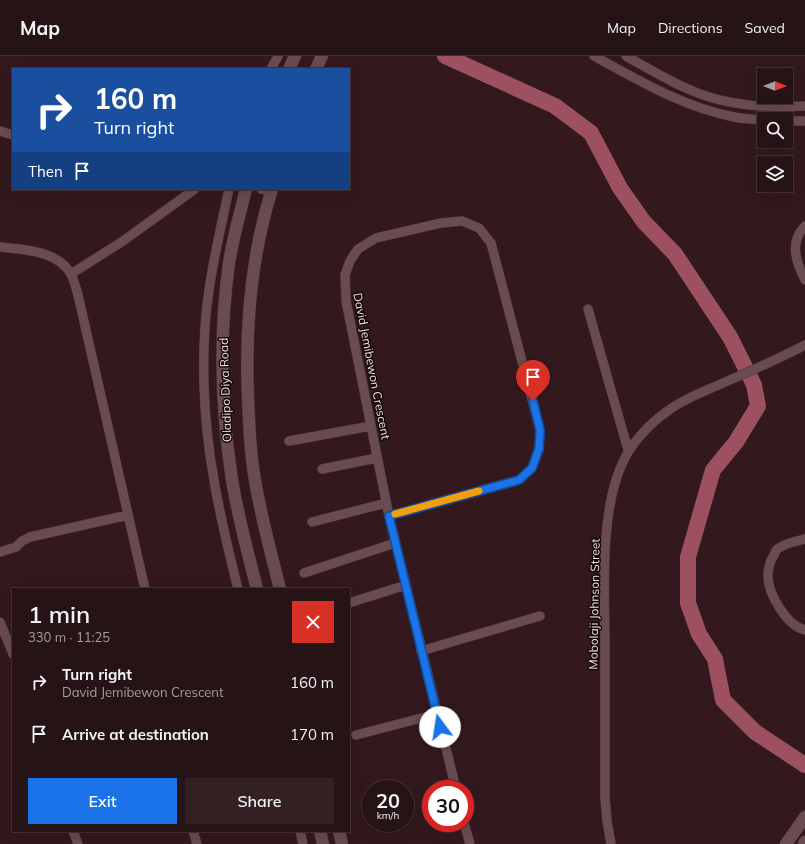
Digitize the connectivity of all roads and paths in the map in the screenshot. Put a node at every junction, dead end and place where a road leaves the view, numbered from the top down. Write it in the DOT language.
graph roads {
  1 [pos="278,56"];
  2 [pos="295,56"];
  3 [pos="322,56"];
  4 [pos="594,56"];
  5 [pos="626,56"];
  6 [pos="272,68"];
  7 [pos="289,68"];
  8 [pos="316,68"];
  9 [pos="805,106"];
  10 [pos="757,119"];
  11 [pos="793,121"];
  12 [pos="805,121"];
  13 [pos="0,131"];
  14 [pos="12,134"];
  15 [pos="195,190"];
  16 [pos="229,190"];
  17 [pos="246,190"];
  18 [pos="268,190"];
  19 [pos="805,226"];
  20 [pos="0,247"];
  21 [pos="71,274"];
  22 [pos="805,280"];
  23 [pos="588,309"];
  24 [pos="805,345"];
  25 [pos="371,426"];
  26 [pos="289,441"];
  27 [pos="628,450"];
  28 [pos="377,458"];
  29 [pos="322,469"];
  30 [pos="386,503"];
  31 [pos="128,515"];
  32 [pos="389,516"];
  33 [pos="312,522"];
  34 [pos="805,539"];
  35 [pos="396,543"];
  36 [pos="0,552"];
  37 [pos="304,573"];
  38 [pos="406,585"];
  39 [pos="145,588"];
  40 [pos="238,588"];
  41 [pos="258,588"];
  42 [pos="280,588"];
  43 [pos="350,603"];
  44 [pos="540,616"];
  45 [pos="0,622"];
  46 [pos="805,630"];
  47 [pos="421,651"];
  48 [pos="12,652"];
  49 [pos="437,714"];
  50 [pos="356,735"];
  51 [pos="454,780"];
  52 [pos="805,817"];
  53 [pos="72,832"];
  54 [pos="193,832"];
  55 [pos="300,832"];
  56 [pos="320,832"];
  57 [pos="339,832"];
  58 [pos="467,832"];
  59 [pos="78,844"];
  60 [pos="196,844"];
  61 [pos="303,844"];
  62 [pos="323,844"];
  63 [pos="342,844"];
  64 [pos="470,844"];
  65 [pos="611,844"];
  66 [pos="786,844"];
  1 -- 6 [label="street"];
  2 -- 7 [label="main road"];
  3 -- 8 [label="main road"];
  4 -- 10 [label="street"];
  5 -- 9 [label="street"];
  11 -- 12 [label="street"];
  13 -- 14 [label="street"];
  15 -- 21 [label="street"];
  16 -- 40 [label="street"];
  17 -- 41 [label="main road, Oladipo Diya Road"];
  18 -- 42 [label="main road, Oladipo Diya Road"];
  19 -- 22 [label="street"];
  20 -- 21 [label="street"];
  21 -- 31 [label="street"];
  23 -- 27 [label="street"];
  24 -- 27 [label="street, Mobolaji Johnson Street"];
  25 -- 26 [label="street"];
  25 -- 28 [label="street, David Jemibewon Crescent"];
  25 -- 32 [label="street, David Jemibewon Crescent"];
  27 -- 65 [label="street, Mobolaji Johnson Street"];
  28 -- 29 [label="street"];
  28 -- 30 [label="street, David Jemibewon Crescent"];
  30 -- 32 [label="street, David Jemibewon Crescent"];
  30 -- 33 [label="street"];
  31 -- 36 [label="street"];
  31 -- 39 [label="street"];
  32 -- 35 [label="street, David Jemibewon Crescent"];
  34 -- 46 [label="street"];
  35 -- 37 [label="street"];
  35 -- 38 [label="street, David Jemibewon Crescent"];
  38 -- 43 [label="street"];
  38 -- 47 [label="street, David Jemibewon Crescent"];
  44 -- 47 [label="street"];
  45 -- 48 [label="street"];
  47 -- 49 [label="street, David Jemibewon Crescent"];
  49 -- 50 [label="street"];
  49 -- 51 [label="street, David Jemibewon Crescent"];
  52 -- 66 [label="main road"];
  53 -- 59 [label="street"];
  54 -- 60 [label="street"];
  55 -- 61 [label="street"];
  56 -- 62 [label="main road"];
  57 -- 63 [label="main road"];
  58 -- 64 [label="street"];
}
